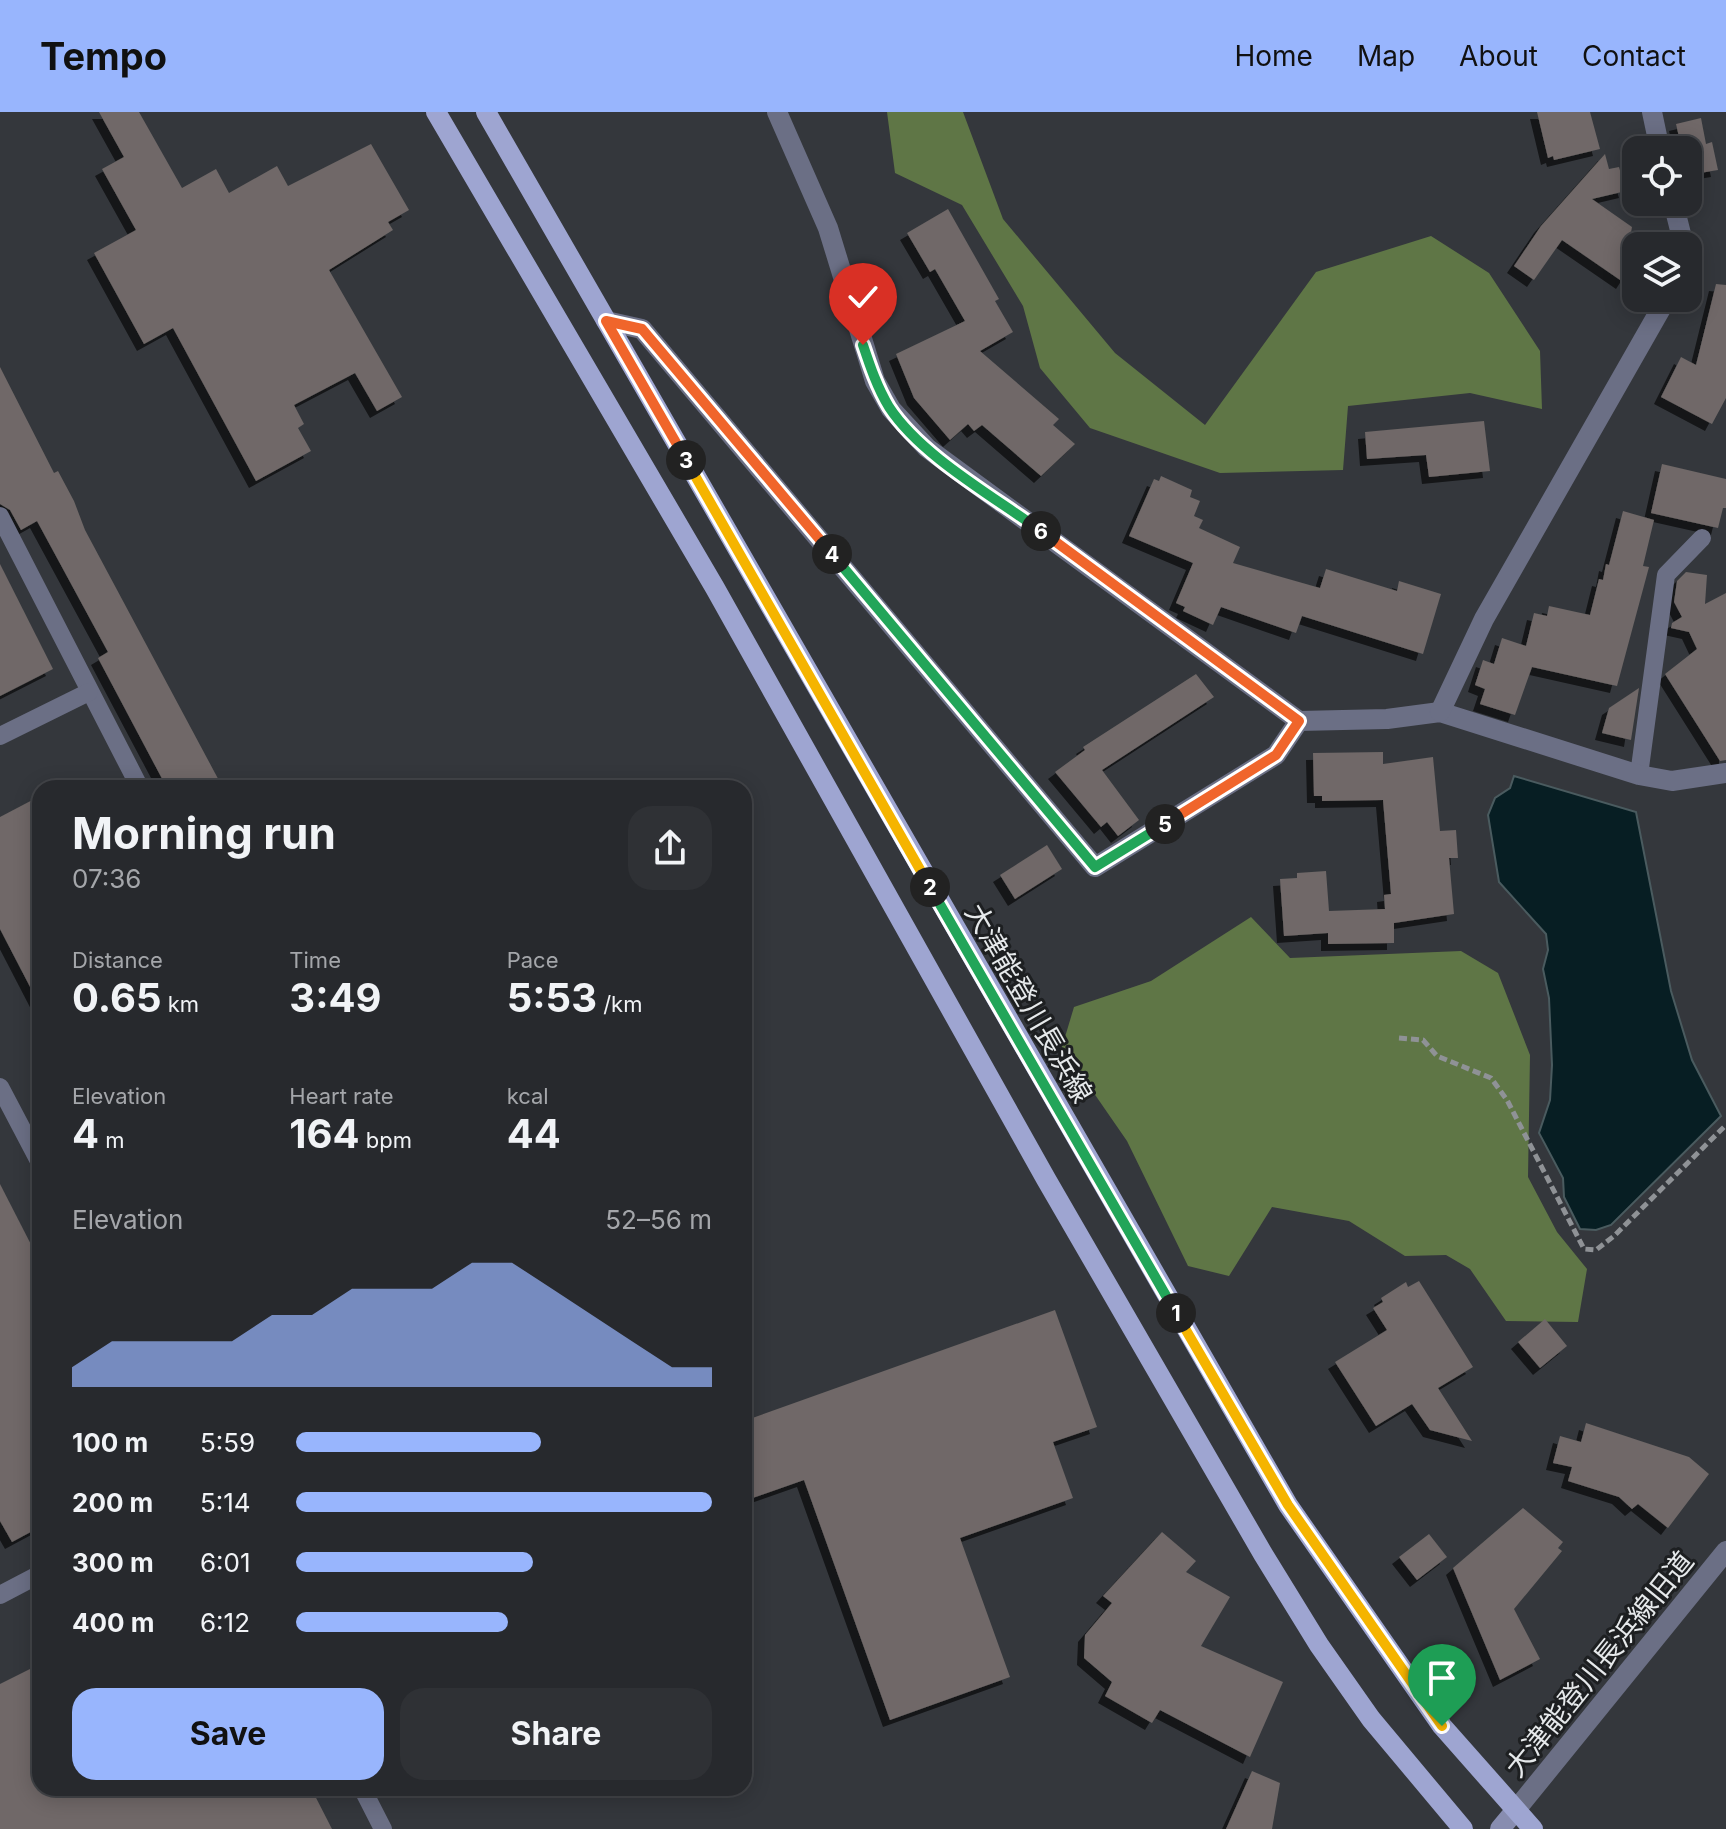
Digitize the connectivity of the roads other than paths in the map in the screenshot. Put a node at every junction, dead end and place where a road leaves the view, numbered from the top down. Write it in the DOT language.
graph roads {
  1 [pos="436,112"];
  2 [pos="486,112"];
  3 [pos="777,112"];
  4 [pos="1650,113"];
  5 [pos="1656,136"];
  6 [pos="1659,312"];
  7 [pos="606,321"];
  8 [pos="0,516"];
  9 [pos="1702,538"];
  10 [pos="89,692"];
  11 [pos="1440,712"];
  12 [pos="1299,721"];
  13 [pos="0,736"];
  14 [pos="1726,773"];
  15 [pos="1639,775"];
  16 [pos="136,780"];
  17 [pos="0,1087"];
  18 [pos="32,1148"];
  19 [pos="1726,1551"];
  20 [pos="32,1578"];
  21 [pos="0,1595"];
  22 [pos="366,1796"];
  23 [pos="1515,1811"];
  24 [pos="383,1829"];
  25 [pos="1463,1829"];
  26 [pos="1500,1829"];
  27 [pos="1533,1829"];
  1 -- 25 [label="main road"];
  2 -- 7 [label="main road, 大津能登川長浜線"];
  3 -- 12 [label="street"];
  4 -- 5 [label="street"];
  6 -- 11 [label="street"];
  7 -- 12 [label="street"];
  7 -- 23 [label="main road, 大津能登川長浜線"];
  8 -- 10 [label="lane"];
  9 -- 15 [label="lane"];
  10 -- 13 [label="lane"];
  10 -- 16 [label="lane"];
  11 -- 12 [label="street"];
  11 -- 15 [label="street"];
  14 -- 15 [label="street"];
  17 -- 18 [label="lane"];
  19 -- 23 [label="street, 大津能登川長浜線旧道"];
  20 -- 21 [label="lane"];
  22 -- 24 [label="lane"];
  23 -- 26 [label="main road"];
  23 -- 27 [label="main road, 大津能登川長浜線"];
}
